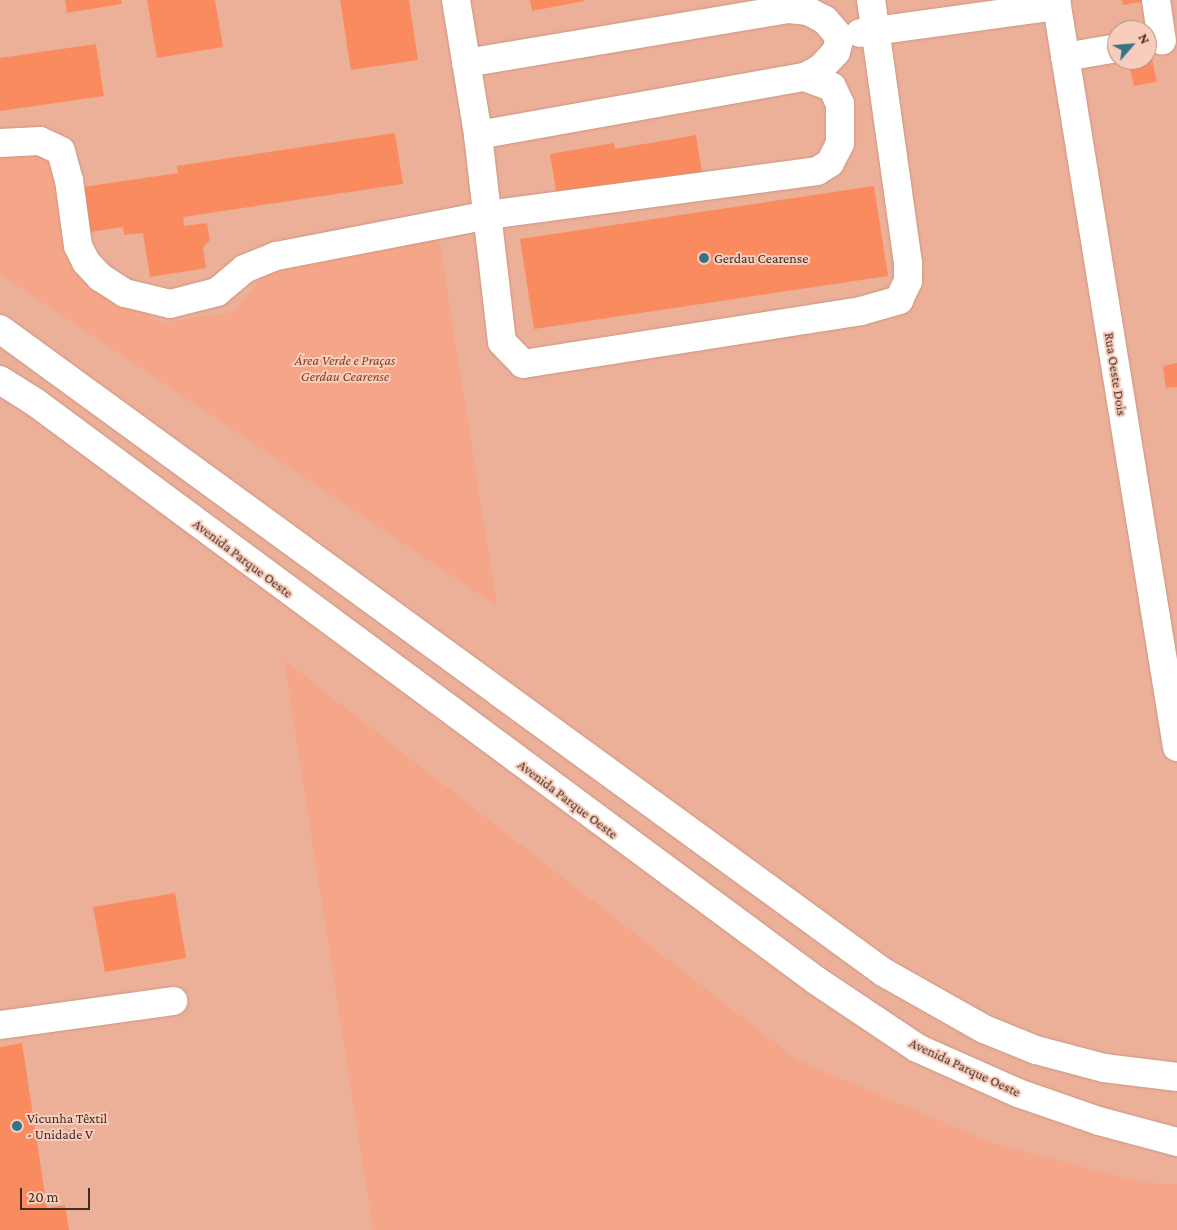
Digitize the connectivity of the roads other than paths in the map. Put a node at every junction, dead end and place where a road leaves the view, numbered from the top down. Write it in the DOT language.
graph roads {
  1 [pos="456,0"];
  2 [pos="871,0"];
  3 [pos="1156,0"];
  4 [pos="1057,3"];
  5 [pos="877,30"];
  6 [pos="840,37"];
  7 [pos="1162,41"];
  8 [pos="1107,50"];
  9 [pos="1065,57"];
  10 [pos="466,63"];
  11 [pos="804,77"];
  12 [pos="478,135"];
  13 [pos="0,143"];
  14 [pos="488,215"];
  15 [pos="0,329"];
  16 [pos="0,380"];
  17 [pos="1177,747"];
  18 [pos="173,1001"];
  19 [pos="0,1025"];
  20 [pos="1177,1077"];
  21 [pos="1177,1142"];
  1 -- 10 [label="street"];
  2 -- 5 [label="street"];
  3 -- 7 [label="street"];
  4 -- 5 [label="street"];
  4 -- 9 [label="street, Rua Oeste Dois"];
  5 -- 6 [label="street"];
  5 -- 14 [label="street"];
  6 -- 10 [label="street"];
  6 -- 11 [label="street"];
  8 -- 9 [label="street"];
  9 -- 17 [label="street, Rua Oeste Dois"];
  10 -- 12 [label="street"];
  11 -- 12 [label="street"];
  11 -- 14 [label="street"];
  12 -- 14 [label="street"];
  13 -- 14 [label="street"];
  15 -- 20 [label="street"];
  16 -- 21 [label="street, Avenida Parque Oeste"];
  18 -- 19 [label="street"];
}
